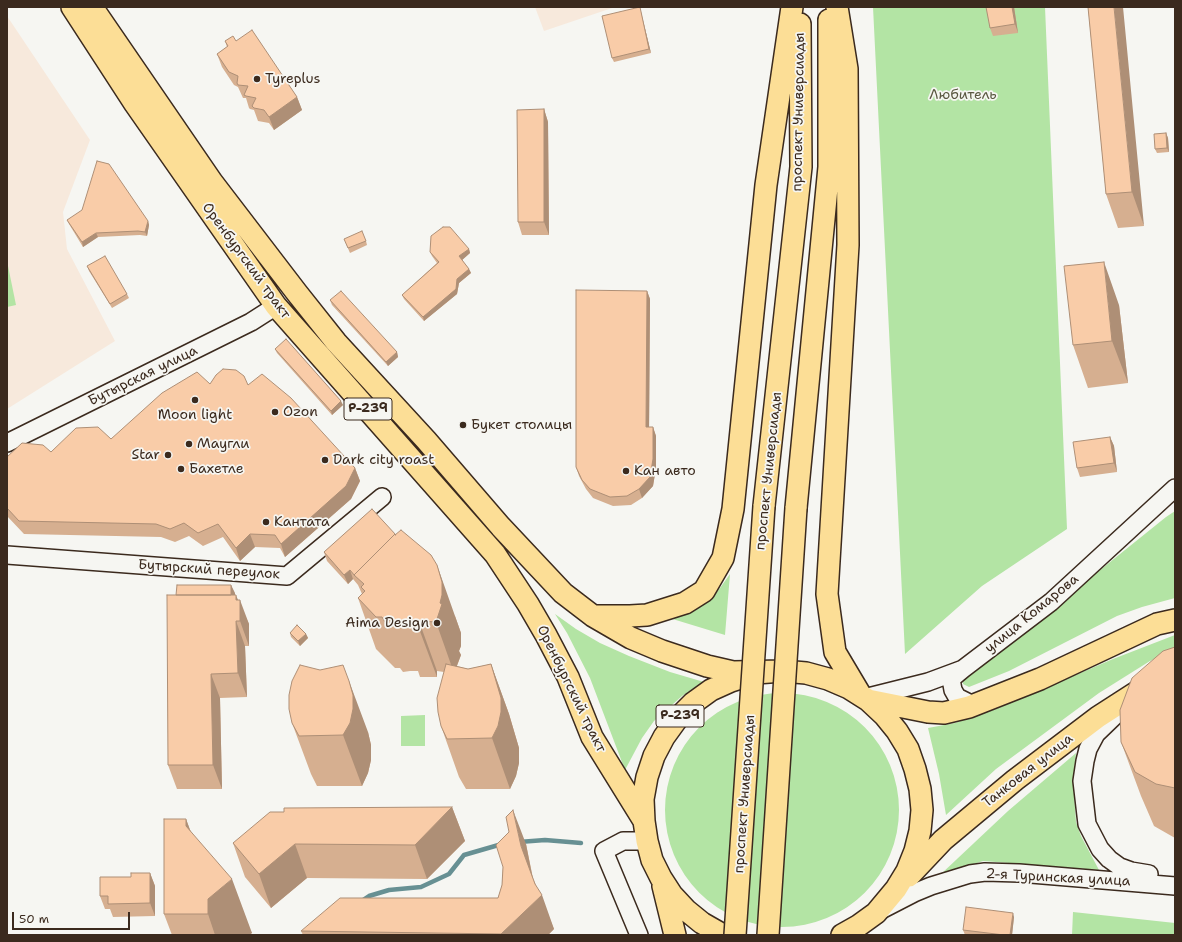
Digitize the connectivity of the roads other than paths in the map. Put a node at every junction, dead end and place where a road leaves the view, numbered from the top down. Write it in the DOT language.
graph roads {
  1 [pos="72,7"];
  2 [pos="92,7"];
  3 [pos="792,7"];
  4 [pos="800,7"];
  5 [pos="829,7"];
  6 [pos="837,7"];
  7 [pos="276,306"];
  8 [pos="7,443"];
  9 [pos="1175,488"];
  10 [pos="382,497"];
  11 [pos="7,554"];
  12 [pos="593,616"];
  13 [pos="1175,620"];
  14 [pos="963,669"];
  15 [pos="783,671"];
  16 [pos="1175,673"];
  17 [pos="1143,688"];
  18 [pos="864,698"];
  19 [pos="973,705"];
  20 [pos="645,831"];
  21 [pos="661,878"];
  22 [pos="1175,879"];
  23 [pos="1175,886"];
  24 [pos="896,889"];
  25 [pos="876,913"];
  26 [pos="855,932"];
  27 [pos="639,935"];
  28 [pos="675,935"];
  29 [pos="723,935"];
  30 [pos="735,935"];
  31 [pos="768,935"];
  1 -- 7 [label="main road, Оренбургский тракт / Р-239"];
  2 -- 12 [label="main road, Оренбургский тракт / Р-239"];
  3 -- 12 [label="main road"];
  4 -- 30 [label="main road, проспект Универсиады, bridge"];
  5 -- 31 [label="main road, проспект Универсиады, bridge"];
  6 -- 18 [label="main road"];
  7 -- 8 [label="street, Бутырская улица"];
  7 -- 20 [label="main road, Оренбургский тракт / Р-239"];
  9 -- 14 [label="street, улица Комарова"];
  10 -- 11 [label="street, Бутырский переулок"];
  12 -- 15 [label="main road, Оренбургский тракт / Р-239"];
  13 -- 19 [label="main road"];
  14 -- 18 [label="street, улица Комарова"];
  14 -- 19 [label="street"];
  15 -- 18 [label="main road, Р-239"];
  15 -- 20 [label="main road, Р-239"];
  16 -- 17 [label="main road, Танковая улица"];
  17 -- 22 [label="street"];
  17 -- 24 [label="main road, Танковая улица"];
  18 -- 19 [label="main road"];
  18 -- 24 [label="main road, Р-239"];
  20 -- 21 [label="main road, Р-239"];
  20 -- 27 [label="street"];
  21 -- 28 [label="main road, Р-239"];
  21 -- 29 [label="main road, Р-239"];
  23 -- 25 [label="street, 2-я Туринская улица"];
  24 -- 25 [label="main road, Р-239"];
  25 -- 26 [label="main road, Р-239"];
}
